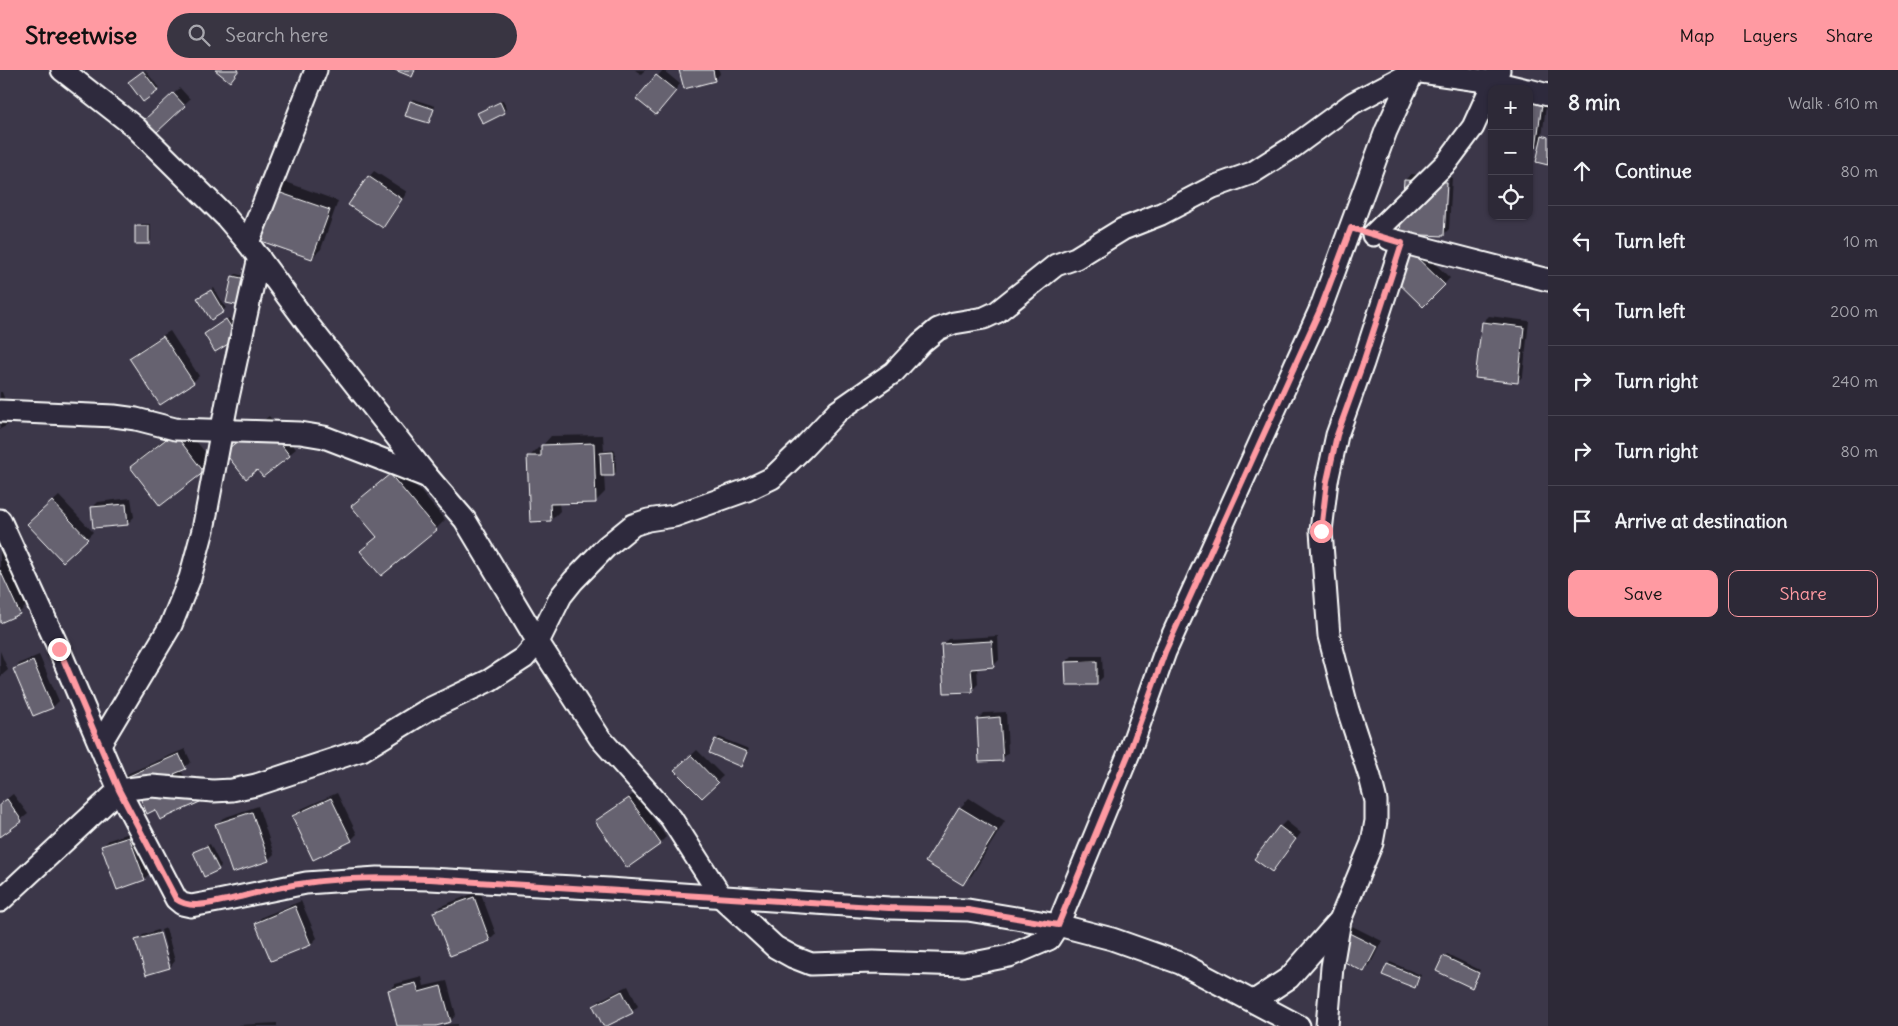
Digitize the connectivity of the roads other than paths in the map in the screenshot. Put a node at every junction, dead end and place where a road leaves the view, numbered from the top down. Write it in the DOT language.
graph roads {
  1 [pos="62,70"];
  2 [pos="316,70"];
  3 [pos="1414,70"];
  4 [pos="1496,76"];
  5 [pos="1515,85"];
  6 [pos="1533,91"];
  7 [pos="1548,95"];
  8 [pos="1351,228"];
  9 [pos="1373,235"];
  10 [pos="1402,243"];
  11 [pos="254,250"];
  12 [pos="1548,280"];
  13 [pos="0,411"];
  14 [pos="222,432"];
  15 [pos="428,477"];
  16 [pos="0,520"];
  17 [pos="538,642"];
  18 [pos="100,744"];
  19 [pos="119,790"];
  20 [pos="722,898"];
  21 [pos="0,900"];
  22 [pos="1340,920"];
  23 [pos="1058,925"];
  24 [pos="1254,1001"];
  25 [pos="1298,1026"];
  26 [pos="1327,1026"];
  1 -- 11 [label="street"];
  2 -- 11 [label="street"];
  3 -- 4 [label="street"];
  3 -- 8 [label="street"];
  3 -- 17 [label="street"];
  4 -- 5 [label="street"];
  4 -- 9 [label="street"];
  6 -- 7 [label="street"];
  8 -- 9 [label="street"];
  8 -- 23 [label="street"];
  9 -- 10 [label="street"];
  10 -- 12 [label="street"];
  10 -- 22 [label="street"];
  11 -- 14 [label="street"];
  11 -- 15 [label="street"];
  13 -- 14 [label="street"];
  14 -- 15 [label="street"];
  14 -- 18 [label="street"];
  15 -- 17 [label="street"];
  16 -- 18 [label="street"];
  17 -- 19 [label="street"];
  17 -- 20 [label="street"];
  18 -- 19 [label="street"];
  19 -- 20 [label="street"];
  19 -- 21 [label="street"];
  20 -- 23 [label="street"];
  20 -- 23 [label="street"];
  22 -- 24 [label="street"];
  22 -- 26 [label="street"];
  23 -- 24 [label="street"];
  24 -- 25 [label="street"];
}
